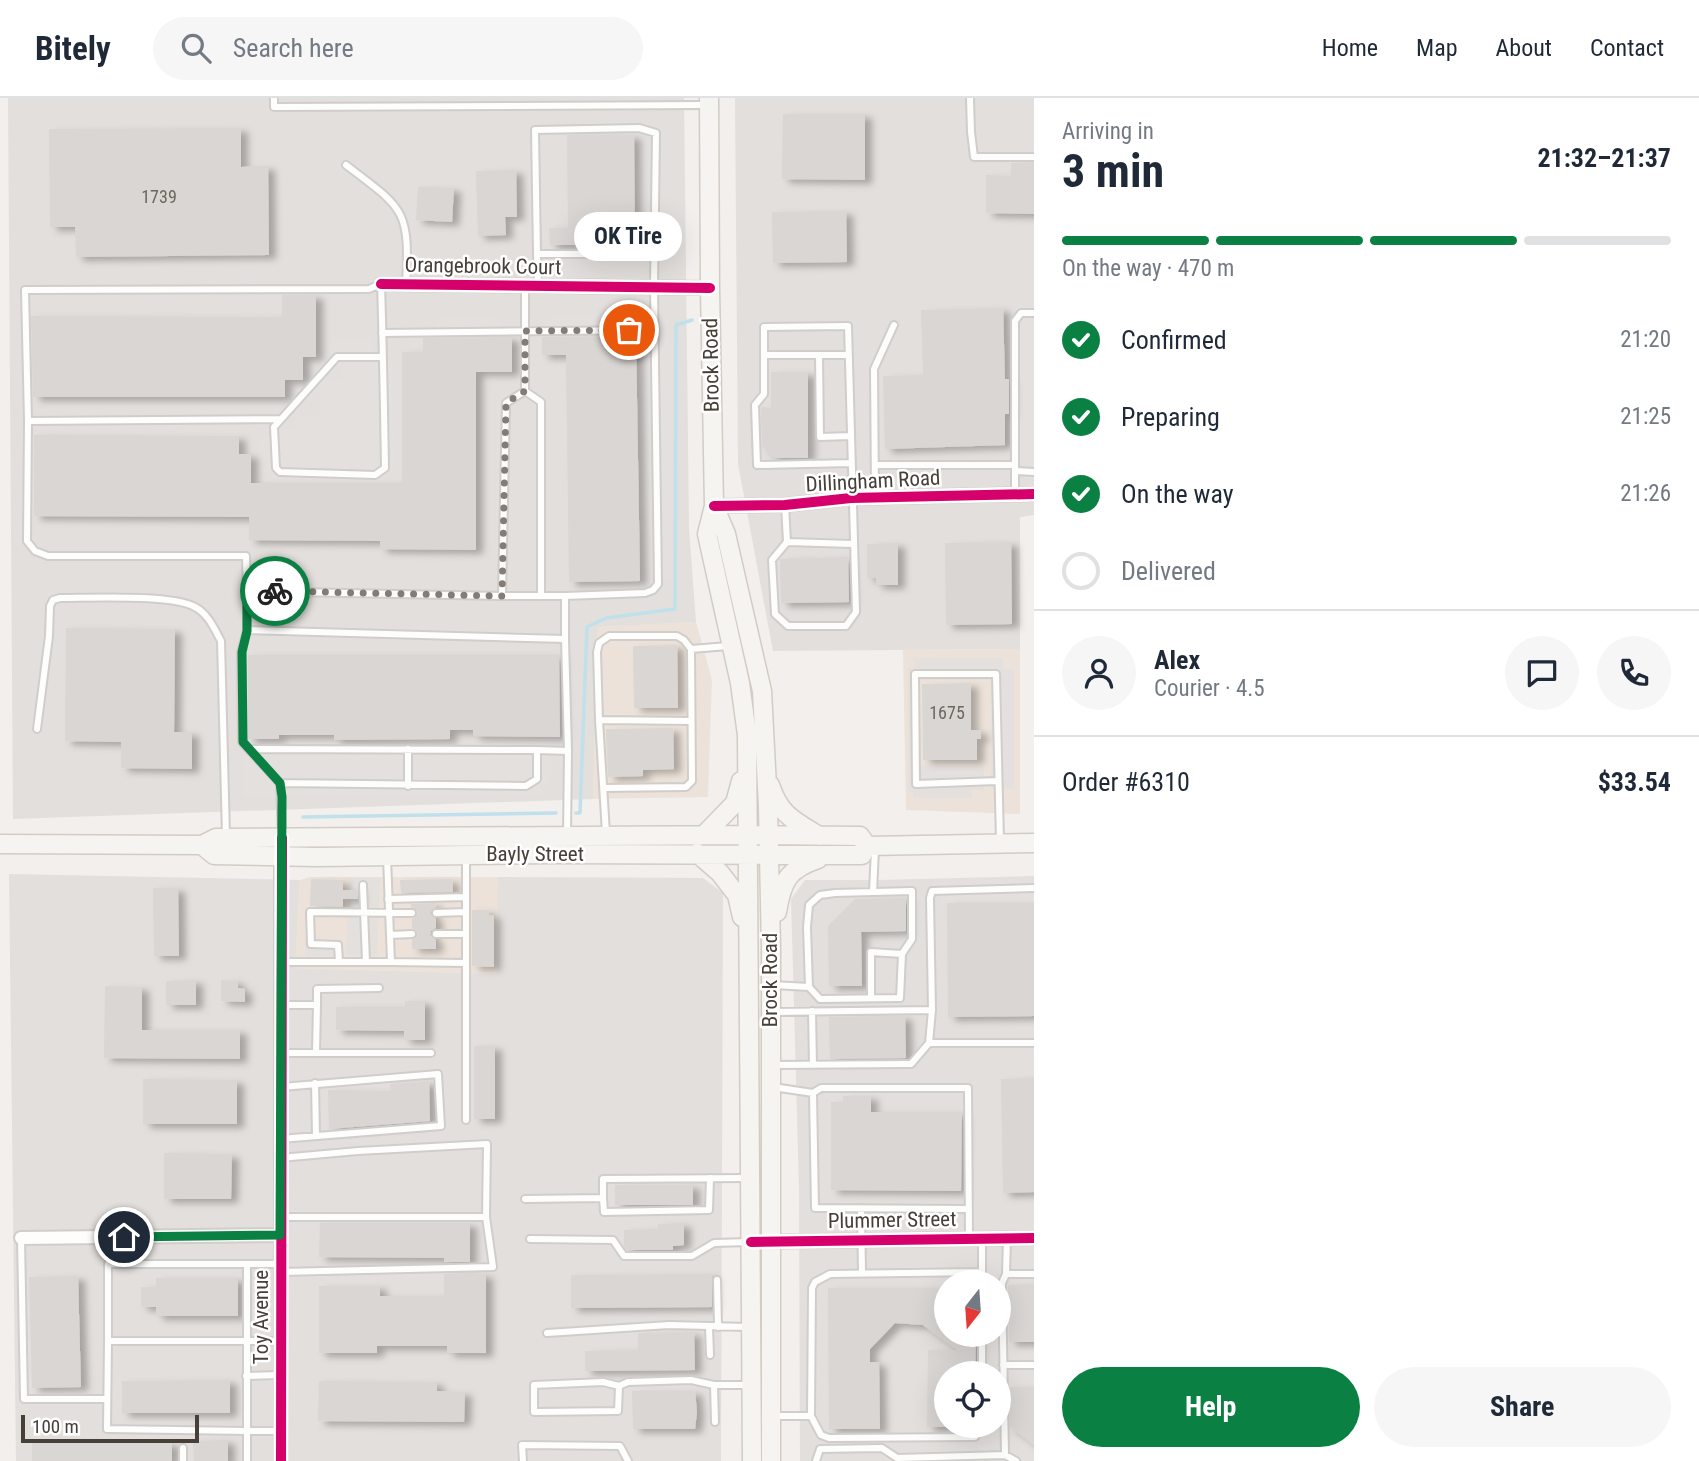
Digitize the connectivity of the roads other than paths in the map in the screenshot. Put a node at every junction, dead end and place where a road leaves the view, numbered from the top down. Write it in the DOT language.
graph roads {
  1 [pos="274,98"];
  2 [pos="970,98"];
  3 [pos="584,102"];
  4 [pos="709,102"];
  5 [pos="1034,157"];
  6 [pos="346,164"];
  7 [pos="537,254"];
  8 [pos="655,254"];
  9 [pos="381,284"];
  10 [pos="406,285"];
  11 [pos="532,286"];
  12 [pos="654,287"];
  13 [pos="710,288"];
  14 [pos="1034,313"];
  15 [pos="894,325"];
  16 [pos="655,330"];
  17 [pos="525,331"];
  18 [pos="382,333"];
  19 [pos="764,355"];
  20 [pos="819,355"];
  21 [pos="848,355"];
  22 [pos="383,358"];
  23 [pos="525,391"];
  24 [pos="281,419"];
  25 [pos="27,421"];
  26 [pos="850,436"];
  27 [pos="850,463"];
  28 [pos="876,465"];
  29 [pos="1015,468"];
  30 [pos="1034,471"];
  31 [pos="1034,494"];
  32 [pos="1015,495"];
  33 [pos="875,497"];
  34 [pos="851,498"];
  35 [pos="785,505"];
  36 [pos="714,506"];
  37 [pos="786,542"];
  38 [pos="853,544"];
  39 [pos="247,590"];
  40 [pos="502,596"];
  41 [pos="541,596"];
  42 [pos="565,596"];
  43 [pos="247,631"];
  44 [pos="565,639"];
  45 [pos="730,646"];
  46 [pos="691,649"];
  47 [pos="599,720"];
  48 [pos="691,720"];
  49 [pos="37,729"];
  50 [pos="747,735"];
  51 [pos="249,748"];
  52 [pos="408,749"];
  53 [pos="537,750"];
  54 [pos="568,751"];
  55 [pos="767,775"];
  56 [pos="998,781"];
  57 [pos="280,783"];
  58 [pos="408,786"];
  59 [pos="604,788"];
  60 [pos="606,835"];
  61 [pos="704,835"];
  62 [pos="748,835"];
  63 [pos="768,835"];
  64 [pos="567,836"];
  65 [pos="819,836"];
  66 [pos="226,838"];
  67 [pos="282,838"];
  68 [pos="1000,843"];
  69 [pos="1034,843"];
  70 [pos="0,844"];
  71 [pos="202,845"];
  72 [pos="871,846"];
  73 [pos="697,853"];
  74 [pos="748,854"];
  75 [pos="466,855"];
  76 [pos="769,855"];
  77 [pos="387,856"];
  78 [pos="829,856"];
  79 [pos="281,857"];
  80 [pos="363,885"];
  81 [pos="1034,888"];
  82 [pos="873,892"];
  83 [pos="466,897"];
  84 [pos="388,899"];
  85 [pos="466,912"];
  86 [pos="364,913"];
  87 [pos="412,913"];
  88 [pos="436,913"];
  89 [pos="389,914"];
  90 [pos="412,934"];
  91 [pos="436,934"];
  92 [pos="466,934"];
  93 [pos="390,935"];
  94 [pos="749,946"];
  95 [pos="771,950"];
  96 [pos="902,954"];
  97 [pos="281,962"];
  98 [pos="339,962"];
  99 [pos="366,962"];
  100 [pos="391,962"];
  101 [pos="466,963"];
  102 [pos="771,985"];
  103 [pos="809,987"];
  104 [pos="379,988"];
  105 [pos="871,998"];
  106 [pos="281,1005"];
  107 [pos="317,1005"];
  108 [pos="932,1010"];
  109 [pos="770,1012"];
  110 [pos="812,1012"];
  111 [pos="929,1043"];
  112 [pos="1034,1043"];
  113 [pos="431,1052"];
  114 [pos="281,1053"];
  115 [pos="316,1053"];
  116 [pos="770,1065"];
  117 [pos="813,1065"];
  118 [pos="315,1083"];
  119 [pos="281,1087"];
  120 [pos="770,1087"];
  121 [pos="813,1093"];
  122 [pos="466,1120"];
  123 [pos="317,1136"];
  124 [pos="280,1139"];
  125 [pos="280,1158"];
  126 [pos="710,1178"];
  127 [pos="750,1178"];
  128 [pos="603,1198"];
  129 [pos="525,1199"];
  130 [pos="861,1209"];
  131 [pos="969,1209"];
  132 [pos="280,1217"];
  133 [pos="486,1217"];
  134 [pos="280,1235"];
  135 [pos="21,1238"];
  136 [pos="975,1238"];
  137 [pos="1007,1238"];
  138 [pos="1034,1238"];
  139 [pos="530,1239"];
  140 [pos="862,1240"];
  141 [pos="772,1241"];
  142 [pos="751,1242"];
  143 [pos="247,1264"];
  144 [pos="281,1268"];
  145 [pos="982,1270"];
  146 [pos="1006,1270"];
  147 [pos="862,1272"];
  148 [pos="934,1272"];
  149 [pos="1012,1274"];
  150 [pos="1034,1274"];
  151 [pos="717,1280"];
  152 [pos="718,1326"];
  153 [pos="709,1327"];
  154 [pos="751,1327"];
  155 [pos="547,1332"];
  156 [pos="280,1340"];
  157 [pos="108,1341"];
  158 [pos="246,1341"];
  159 [pos="710,1355"];
  160 [pos="1011,1365"];
  161 [pos="1034,1366"];
  162 [pos="246,1376"];
  163 [pos="280,1376"];
  164 [pos="714,1385"];
  165 [pos="751,1385"];
  166 [pos="619,1386"];
  167 [pos="107,1399"];
  168 [pos="771,1416"];
  169 [pos="811,1416"];
  170 [pos="715,1422"];
  171 [pos="281,1430"];
  172 [pos="247,1431"];
  173 [pos="934,1437"];
  174 [pos="1005,1438"];
  175 [pos="183,1448"];
  176 [pos="1005,1455"];
  177 [pos="183,1461"];
  178 [pos="247,1461"];
  179 [pos="281,1461"];
  180 [pos="523,1461"];
  181 [pos="628,1461"];
  182 [pos="752,1461"];
  183 [pos="771,1461"];
  184 [pos="816,1461"];
  185 [pos="1016,1461"];
  1 -- 3 [label="lane"];
  2 -- 5 [label="lane"];
  3 -- 4 [label="lane"];
  4 -- 13 [label="main road, Brock Road"];
  6 -- 10 [label="lane"];
  7 -- 8 [label="lane"];
  7 -- 8 [label="lane"];
  7 -- 11 [label="lane"];
  8 -- 12 [label="lane"];
  9 -- 10 [label="street, Orangebrook Court"];
  9 -- 18 [label="lane"];
  9 -- 25 [label="lane"];
  10 -- 11 [label="street, Orangebrook Court"];
  11 -- 12 [label="street, Orangebrook Court"];
  11 -- 17 [label="lane"];
  12 -- 13 [label="street, Orangebrook Court"];
  12 -- 16 [label="lane"];
  13 -- 36 [label="main road, Brock Road"];
  14 -- 29 [label="lane"];
  15 -- 28 [label="lane"];
  16 -- 17 [label="lane"];
  16 -- 42 [label="lane"];
  17 -- 18 [label="lane"];
  17 -- 23 [label="lane"];
  18 -- 22 [label="lane"];
  19 -- 20 [label="lane"];
  19 -- 21 [label="lane"];
  19 -- 27 [label="lane"];
  20 -- 21 [label="lane"];
  20 -- 26 [label="lane"];
  21 -- 26 [label="lane"];
  22 -- 24 [label="lane"];
  22 -- 24 [label="lane"];
  23 -- 40 [label="lane"];
  23 -- 41 [label="lane"];
  24 -- 25 [label="lane"];
  25 -- 39 [label="lane"];
  26 -- 27 [label="lane"];
  27 -- 34 [label="lane"];
  28 -- 29 [label="lane"];
  28 -- 33 [label="lane"];
  29 -- 30 [label="lane"];
  29 -- 32 [label="lane"];
  31 -- 32 [label="street, Dillingham Road"];
  32 -- 33 [label="street, Dillingham Road"];
  33 -- 34 [label="street, Dillingham Road"];
  34 -- 35 [label="street, Dillingham Road"];
  34 -- 38 [label="lane"];
  35 -- 36 [label="street, Dillingham Road"];
  35 -- 37 [label="lane"];
  36 -- 45 [label="main road, Brock Road"];
  36 -- 55 [label="main road, Brock Road"];
  37 -- 38 [label="lane"];
  37 -- 38 [label="lane"];
  39 -- 40 [label="lane"];
  39 -- 43 [label="lane"];
  40 -- 41 [label="lane"];
  41 -- 42 [label="lane"];
  42 -- 44 [label="lane"];
  43 -- 44 [label="lane"];
  43 -- 51 [label="lane"];
  44 -- 54 [label="lane"];
  45 -- 46 [label="lane"];
  45 -- 50 [label="main road, Brock Road"];
  46 -- 47 [label="lane"];
  46 -- 48 [label="lane"];
  47 -- 48 [label="lane"];
  47 -- 59 [label="lane"];
  48 -- 59 [label="lane"];
  49 -- 66 [label="lane"];
  50 -- 61 [label="main road"];
  50 -- 62 [label="main road, Brock Road"];
  51 -- 52 [label="lane"];
  51 -- 57 [label="lane"];
  52 -- 53 [label="lane"];
  52 -- 58 [label="lane"];
  53 -- 54 [label="lane"];
  53 -- 58 [label="lane"];
  54 -- 64 [label="lane"];
  55 -- 63 [label="main road, Brock Road"];
  55 -- 65 [label="main road"];
  56 -- 56 [label="lane"];
  56 -- 68 [label="lane"];
  57 -- 58 [label="lane"];
  57 -- 67 [label="lane"];
  59 -- 60 [label="lane"];
  60 -- 61 [label="main road, Bayly Street"];
  60 -- 64 [label="main road, Bayly Street"];
  61 -- 62 [label="main road, Bayly Street"];
  62 -- 63 [label="main road, Bayly Street"];
  62 -- 74 [label="main road, Brock Road"];
  63 -- 65 [label="main road, Bayly Street"];
  63 -- 76 [label="main road, Brock Road"];
  64 -- 67 [label="main road, Bayly Street"];
  65 -- 72 [label="main road, Bayly Street"];
  66 -- 67 [label="main road, Bayly Street"];
  66 -- 71 [label="main road, Bayly Street"];
  67 -- 79 [label="street, Toy Avenue"];
  68 -- 69 [label="main road, Bayly Street"];
  68 -- 72 [label="main road, Bayly Street"];
  70 -- 71 [label="main road, Bayly Street"];
  71 -- 79 [label="main road, Bayly Street"];
  72 -- 78 [label="main road, Bayly Street"];
  72 -- 82 [label="lane"];
  73 -- 74 [label="main road, Bayly Street"];
  73 -- 75 [label="main road, Bayly Street"];
  73 -- 94 [label="main road"];
  74 -- 76 [label="main road, Bayly Street"];
  74 -- 94 [label="main road, Brock Road"];
  75 -- 77 [label="main road, Bayly Street"];
  75 -- 83 [label="lane"];
  76 -- 78 [label="main road, Bayly Street"];
  76 -- 95 [label="main road, Brock Road"];
  77 -- 79 [label="main road, Bayly Street"];
  77 -- 84 [label="lane"];
  78 -- 95 [label="main road"];
  79 -- 97 [label="street, Toy Avenue"];
  80 -- 86 [label="lane"];
  81 -- 108 [label="lane"];
  82 -- 96 [label="lane"];
  82 -- 103 [label="lane"];
  83 -- 84 [label="lane"];
  83 -- 85 [label="lane"];
  84 -- 89 [label="lane"];
  85 -- 88 [label="lane"];
  85 -- 92 [label="lane"];
  86 -- 89 [label="lane"];
  86 -- 98 [label="lane"];
  86 -- 99 [label="lane"];
  87 -- 89 [label="lane"];
  89 -- 93 [label="lane"];
  90 -- 93 [label="lane"];
  91 -- 92 [label="lane"];
  92 -- 101 [label="lane"];
  93 -- 100 [label="lane"];
  94 -- 127 [label="main road, Brock Road"];
  95 -- 102 [label="main road, Brock Road"];
  96 -- 105 [label="lane"];
  96 -- 105 [label="lane"];
  97 -- 98 [label="lane"];
  97 -- 106 [label="street, Toy Avenue"];
  98 -- 99 [label="lane"];
  99 -- 100 [label="lane"];
  100 -- 101 [label="lane"];
  101 -- 122 [label="lane"];
  102 -- 103 [label="lane"];
  102 -- 109 [label="main road, Brock Road"];
  103 -- 105 [label="lane"];
  104 -- 107 [label="lane"];
  106 -- 107 [label="lane"];
  106 -- 114 [label="street, Toy Avenue"];
  107 -- 115 [label="lane"];
  108 -- 110 [label="lane"];
  108 -- 111 [label="lane"];
  109 -- 110 [label="lane"];
  109 -- 116 [label="main road, Brock Road"];
  110 -- 117 [label="lane"];
  111 -- 112 [label="lane"];
  111 -- 117 [label="lane"];
  113 -- 115 [label="lane"];
  114 -- 115 [label="lane"];
  114 -- 119 [label="street, Toy Avenue"];
  116 -- 117 [label="lane"];
  116 -- 120 [label="main road, Brock Road"];
  118 -- 119 [label="lane"];
  118 -- 123 [label="lane"];
  118 -- 123 [label="lane"];
  119 -- 124 [label="street, Toy Avenue"];
  120 -- 121 [label="lane"];
  120 -- 141 [label="main road, Brock Road"];
  121 -- 130 [label="lane"];
  121 -- 131 [label="lane"];
  123 -- 124 [label="lane"];
  124 -- 125 [label="street, Toy Avenue"];
  125 -- 132 [label="street, Toy Avenue"];
  125 -- 133 [label="lane"];
  126 -- 127 [label="lane"];
  126 -- 128 [label="lane"];
  126 -- 128 [label="lane"];
  127 -- 142 [label="main road, Brock Road"];
  128 -- 129 [label="lane"];
  130 -- 131 [label="lane"];
  130 -- 140 [label="lane"];
  131 -- 136 [label="lane"];
  132 -- 133 [label="lane"];
  132 -- 134 [label="street, Toy Avenue"];
  133 -- 144 [label="lane"];
  134 -- 135 [label="street"];
  134 -- 144 [label="street, Toy Avenue"];
  135 -- 167 [label="lane"];
  136 -- 137 [label="street, Plummer Street"];
  136 -- 140 [label="street, Plummer Street"];
  136 -- 145 [label="lane"];
  137 -- 138 [label="street, Plummer Street"];
  137 -- 146 [label="lane"];
  139 -- 142 [label="lane"];
  140 -- 141 [label="street, Plummer Street"];
  140 -- 147 [label="lane"];
  141 -- 142 [label="street, Plummer Street"];
  141 -- 168 [label="main road, Brock Road"];
  142 -- 154 [label="main road, Brock Road"];
  143 -- 144 [label="lane"];
  143 -- 157 [label="lane"];
  143 -- 158 [label="lane"];
  144 -- 156 [label="street, Toy Avenue"];
  147 -- 148 [label="lane"];
  147 -- 169 [label="lane"];
  149 -- 150 [label="lane"];
  151 -- 152 [label="lane"];
  152 -- 153 [label="lane"];
  152 -- 154 [label="lane"];
  153 -- 155 [label="lane"];
  153 -- 159 [label="lane"];
  154 -- 165 [label="main road, Brock Road"];
  156 -- 158 [label="lane"];
  156 -- 163 [label="street, Toy Avenue"];
  157 -- 158 [label="lane"];
  157 -- 167 [label="lane"];
  158 -- 162 [label="lane"];
  160 -- 161 [label="lane"];
  162 -- 163 [label="lane"];
  162 -- 172 [label="lane"];
  163 -- 171 [label="street, Toy Avenue"];
  164 -- 165 [label="lane"];
  164 -- 166 [label="lane"];
  164 -- 170 [label="lane"];
  165 -- 182 [label="main road, Brock Road"];
  166 -- 166 [label="lane"];
  167 -- 172 [label="lane"];
  168 -- 169 [label="lane"];
  168 -- 183 [label="main road, Brock Road"];
  169 -- 173 [label="lane"];
  171 -- 172 [label="lane"];
  171 -- 179 [label="street, Toy Avenue"];
  172 -- 178 [label="lane"];
  174 -- 176 [label="lane"];
  175 -- 177 [label="lane"];
  176 -- 184 [label="lane"];
  176 -- 185 [label="lane"];
  180 -- 181 [label="lane"];
}
